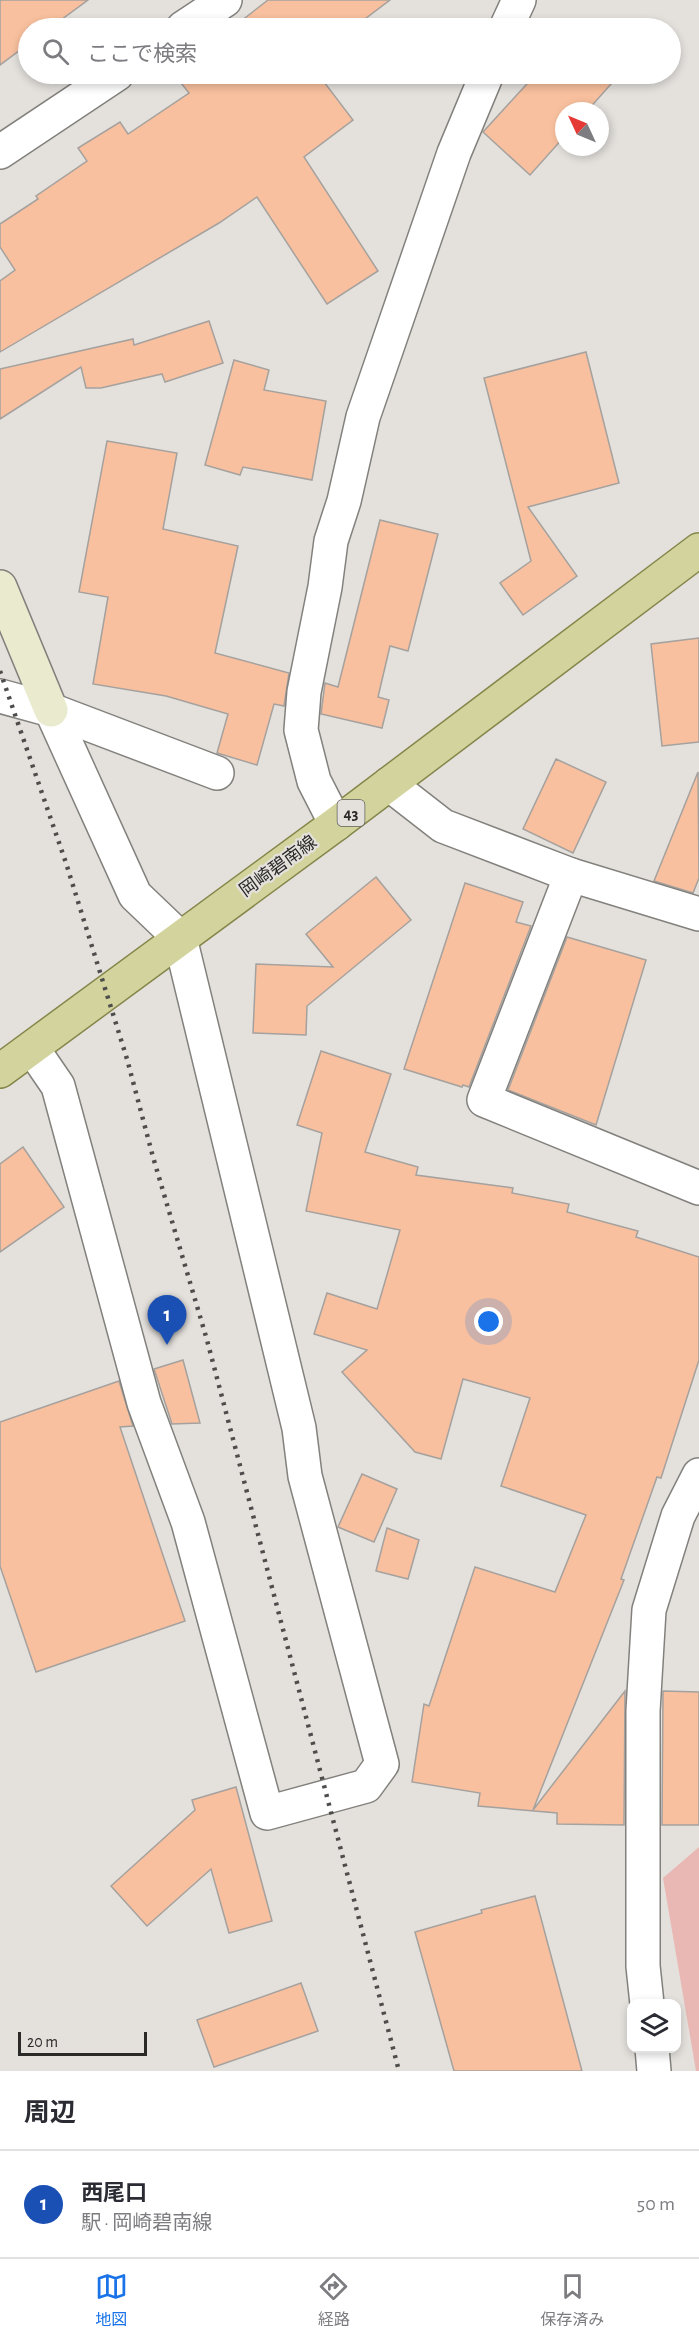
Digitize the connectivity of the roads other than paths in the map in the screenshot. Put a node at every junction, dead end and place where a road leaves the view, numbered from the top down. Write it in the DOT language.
graph roads {
  1 [pos="225,0"];
  2 [pos="519,0"];
  3 [pos="198,18"];
  4 [pos="511,18"];
  5 [pos="102,84"];
  6 [pos="483,84"];
  7 [pos="0,152"];
  8 [pos="699,550"];
  9 [pos="0,587"];
  10 [pos="0,696"];
  11 [pos="51,710"];
  12 [pos="217,773"];
  13 [pos="388,784"];
  14 [pos="336,824"];
  15 [pos="571,875"];
  16 [pos="699,914"];
  17 [pos="180,938"];
  18 [pos="32,1048"];
  19 [pos="0,1071"];
  20 [pos="699,1188"];
  21 [pos="699,1475"];
  22 [pos="646,1999"];
  23 [pos="652,2053"];
  24 [pos="654,2071"];
  1 -- 3 [label="street"];
  2 -- 4 [label="street"];
  5 -- 7 [label="street"];
  6 -- 14 [label="street"];
  8 -- 13 [label="main road, 岡崎碧南線 / 43"];
  9 -- 11 [label="street"];
  10 -- 11 [label="street"];
  11 -- 12 [label="street"];
  11 -- 17 [label="street"];
  13 -- 14 [label="main road, 岡崎碧南線 / 43"];
  13 -- 15 [label="street"];
  14 -- 17 [label="main road, 岡崎碧南線 / 43"];
  15 -- 16 [label="street"];
  15 -- 20 [label="street"];
  17 -- 18 [label="main road, 岡崎碧南線 / 43"];
  17 -- 18 [label="street"];
  18 -- 19 [label="main road, 岡崎碧南線 / 43"];
  21 -- 22 [label="street"];
  23 -- 24 [label="street"];
}
